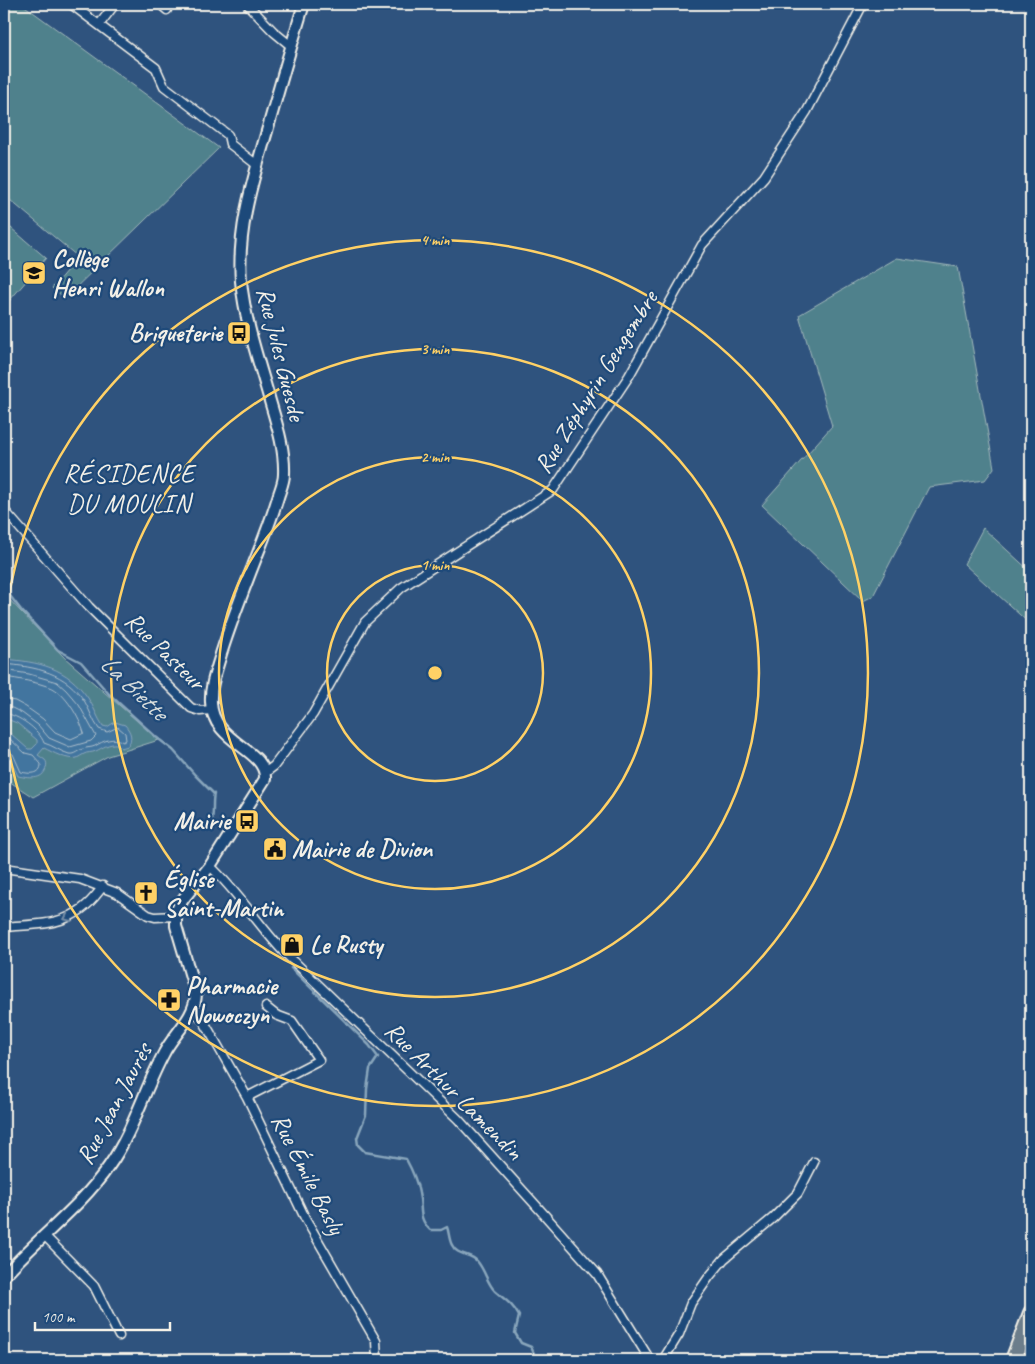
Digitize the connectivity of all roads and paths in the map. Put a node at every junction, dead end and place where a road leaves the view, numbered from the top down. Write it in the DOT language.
graph roads {
  1 [pos="71,4"];
  2 [pos="115,4"];
  3 [pos="160,4"];
  4 [pos="247,4"];
  5 [pos="304,4"];
  6 [pos="863,4"];
  7 [pos="168,10"];
  8 [pos="99,25"];
  9 [pos="291,46"];
  10 [pos="257,165"];
  11 [pos="4,510"];
  12 [pos="211,710"];
  13 [pos="266,772"];
  14 [pos="210,866"];
  15 [pos="4,868"];
  16 [pos="103,886"];
  17 [pos="175,916"];
  18 [pos="4,926"];
  19 [pos="266,1007"];
  20 [pos="192,1010"];
  21 [pos="247,1097"];
  22 [pos="814,1162"];
  23 [pos="44,1235"];
  24 [pos="4,1276"];
  25 [pos="1031,1313"];
  26 [pos="118,1336"];
  27 [pos="1031,1337"];
  28 [pos="377,1360"];
  29 [pos="650,1360"];
  30 [pos="663,1360"];
  31 [pos="1012,1360"];
  32 [pos="1022,1360"];
  1 -- 8 [label="street"];
  2 -- 8 [label="street"];
  3 -- 7 [label="street"];
  4 -- 9 [label="street"];
  5 -- 9 [label="main road, Rue Jules Guesde"];
  6 -- 13 [label="street, Rue Zéphyrin Gengembre"];
  8 -- 10 [label="street"];
  9 -- 10 [label="main road, Rue Jules Guesde"];
  10 -- 12 [label="main road, Rue Jules Guesde"];
  11 -- 12 [label="street, Rue Pasteur"];
  12 -- 13 [label="main road, Rue Pasteur"];
  13 -- 14 [label="main road"];
  14 -- 17 [label="main road"];
  14 -- 29 [label="street, Rue Arthur Lamendin"];
  15 -- 16 [label="street"];
  16 -- 17 [label="street"];
  16 -- 18 [label="street, one-way"];
  17 -- 20 [label="main road"];
  19 -- 21 [label="street"];
  20 -- 21 [label="street, Rue Émile Basly"];
  20 -- 23 [label="main road, Rue Jean Jaurès"];
  21 -- 28 [label="street, Rue Émile Basly"];
  22 -- 30 [label="street"];
  23 -- 24 [label="main road, Rue Jean Jaurès"];
  23 -- 26 [label="street"];
  25 -- 31 [label="highway"];
  27 -- 32 [label="highway"];
}
